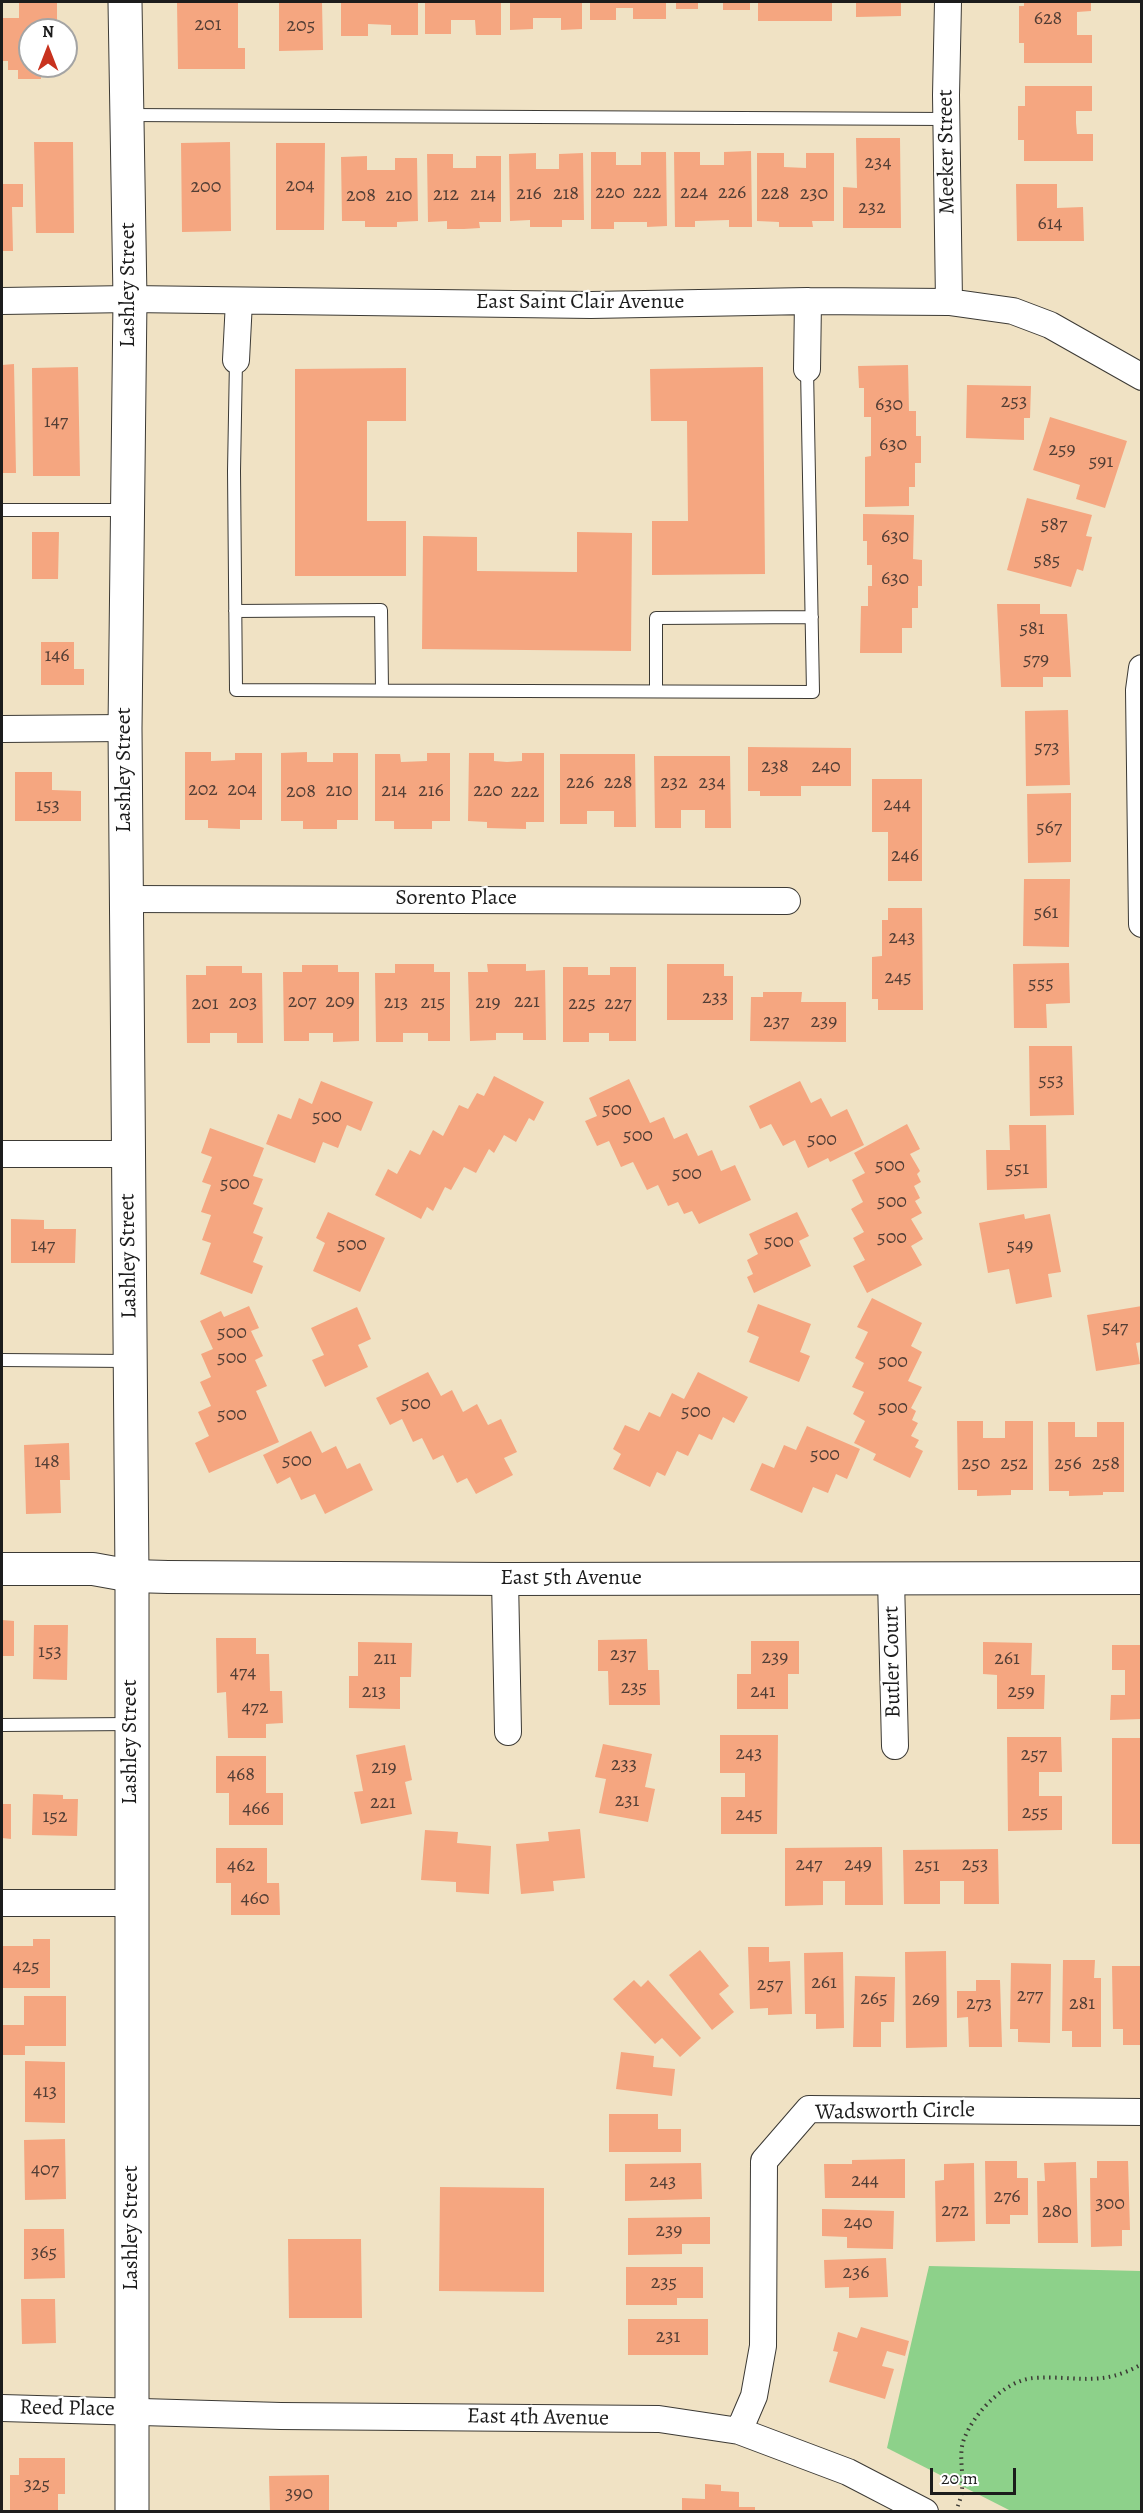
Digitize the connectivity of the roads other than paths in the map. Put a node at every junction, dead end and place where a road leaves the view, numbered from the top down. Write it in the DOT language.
graph roads {
  1 [pos="125,2"];
  2 [pos="948,2"];
  3 [pos="127,115"];
  4 [pos="946,118"];
  5 [pos="130,299"];
  6 [pos="2,301"];
  7 [pos="239,301"];
  8 [pos="808,301"];
  9 [pos="949,302"];
  10 [pos="236,360"];
  11 [pos="807,369"];
  12 [pos="1142,377"];
  13 [pos="2,510"];
  14 [pos="127,510"];
  15 [pos="235,612"];
  16 [pos="812,617"];
  17 [pos="1142,669"];
  18 [pos="382,690"];
  19 [pos="656,691"];
  20 [pos="2,729"];
  21 [pos="125,729"];
  22 [pos="126,899"];
  23 [pos="787,901"];
  24 [pos="1142,924"];
  25 [pos="2,1154"];
  26 [pos="128,1154"];
  27 [pos="2,1360"];
  28 [pos="130,1361"];
  29 [pos="2,1569"];
  30 [pos="132,1576"];
  31 [pos="1142,1578"];
  32 [pos="505,1579"];
  33 [pos="891,1579"];
  34 [pos="132,1724"];
  35 [pos="2,1725"];
  36 [pos="508,1732"];
  37 [pos="896,1746"];
  38 [pos="2,1903"];
  39 [pos="130,1903"];
  40 [pos="1142,2112"];
  41 [pos="2,2408"];
  42 [pos="133,2410"];
  43 [pos="739,2431"];
  44 [pos="132,2511"];
  45 [pos="925,2511"];
  1 -- 3 [label="main road, Lashley Street"];
  2 -- 4 [label="street, Meeker Street"];
  3 -- 4 [label="lane"];
  3 -- 5 [label="main road, Lashley Street"];
  4 -- 9 [label="street, Meeker Street"];
  5 -- 6 [label="street, East Saint Clair Avenue"];
  5 -- 7 [label="street, East Saint Clair Avenue"];
  5 -- 14 [label="main road, Lashley Street"];
  7 -- 8 [label="street, East Saint Clair Avenue"];
  7 -- 10 [label="street"];
  8 -- 9 [label="street, East Saint Clair Avenue"];
  8 -- 11 [label="street"];
  9 -- 12 [label="street, East Saint Clair Avenue"];
  10 -- 15 [label="lane"];
  11 -- 16 [label="lane"];
  13 -- 14 [label="lane"];
  14 -- 21 [label="main road, Lashley Street"];
  15 -- 18 [label="lane"];
  15 -- 18 [label="lane"];
  16 -- 19 [label="lane"];
  16 -- 19 [label="lane"];
  17 -- 24 [label="street"];
  18 -- 19 [label="lane"];
  20 -- 21 [label="street"];
  21 -- 22 [label="main road, Lashley Street"];
  22 -- 23 [label="street, Sorento Place"];
  22 -- 26 [label="main road, Lashley Street"];
  25 -- 26 [label="street"];
  26 -- 28 [label="main road, Lashley Street"];
  27 -- 28 [label="lane"];
  28 -- 30 [label="main road, Lashley Street"];
  29 -- 30 [label="street, East 5th Avenue"];
  30 -- 32 [label="street, East 5th Avenue"];
  30 -- 34 [label="main road, Lashley Street"];
  31 -- 33 [label="street, East 5th Avenue"];
  32 -- 33 [label="street, East 5th Avenue"];
  32 -- 36 [label="street"];
  33 -- 37 [label="street, Butler Court"];
  34 -- 35 [label="lane"];
  34 -- 39 [label="main road, Lashley Street"];
  38 -- 39 [label="street"];
  39 -- 42 [label="main road, Lashley Street"];
  40 -- 43 [label="street, Wadsworth Circle"];
  41 -- 42 [label="street, Reed Place"];
  42 -- 43 [label="street, East 4th Avenue"];
  42 -- 44 [label="main road, Lashley Street"];
  43 -- 45 [label="street, East 4th Avenue"];
}
